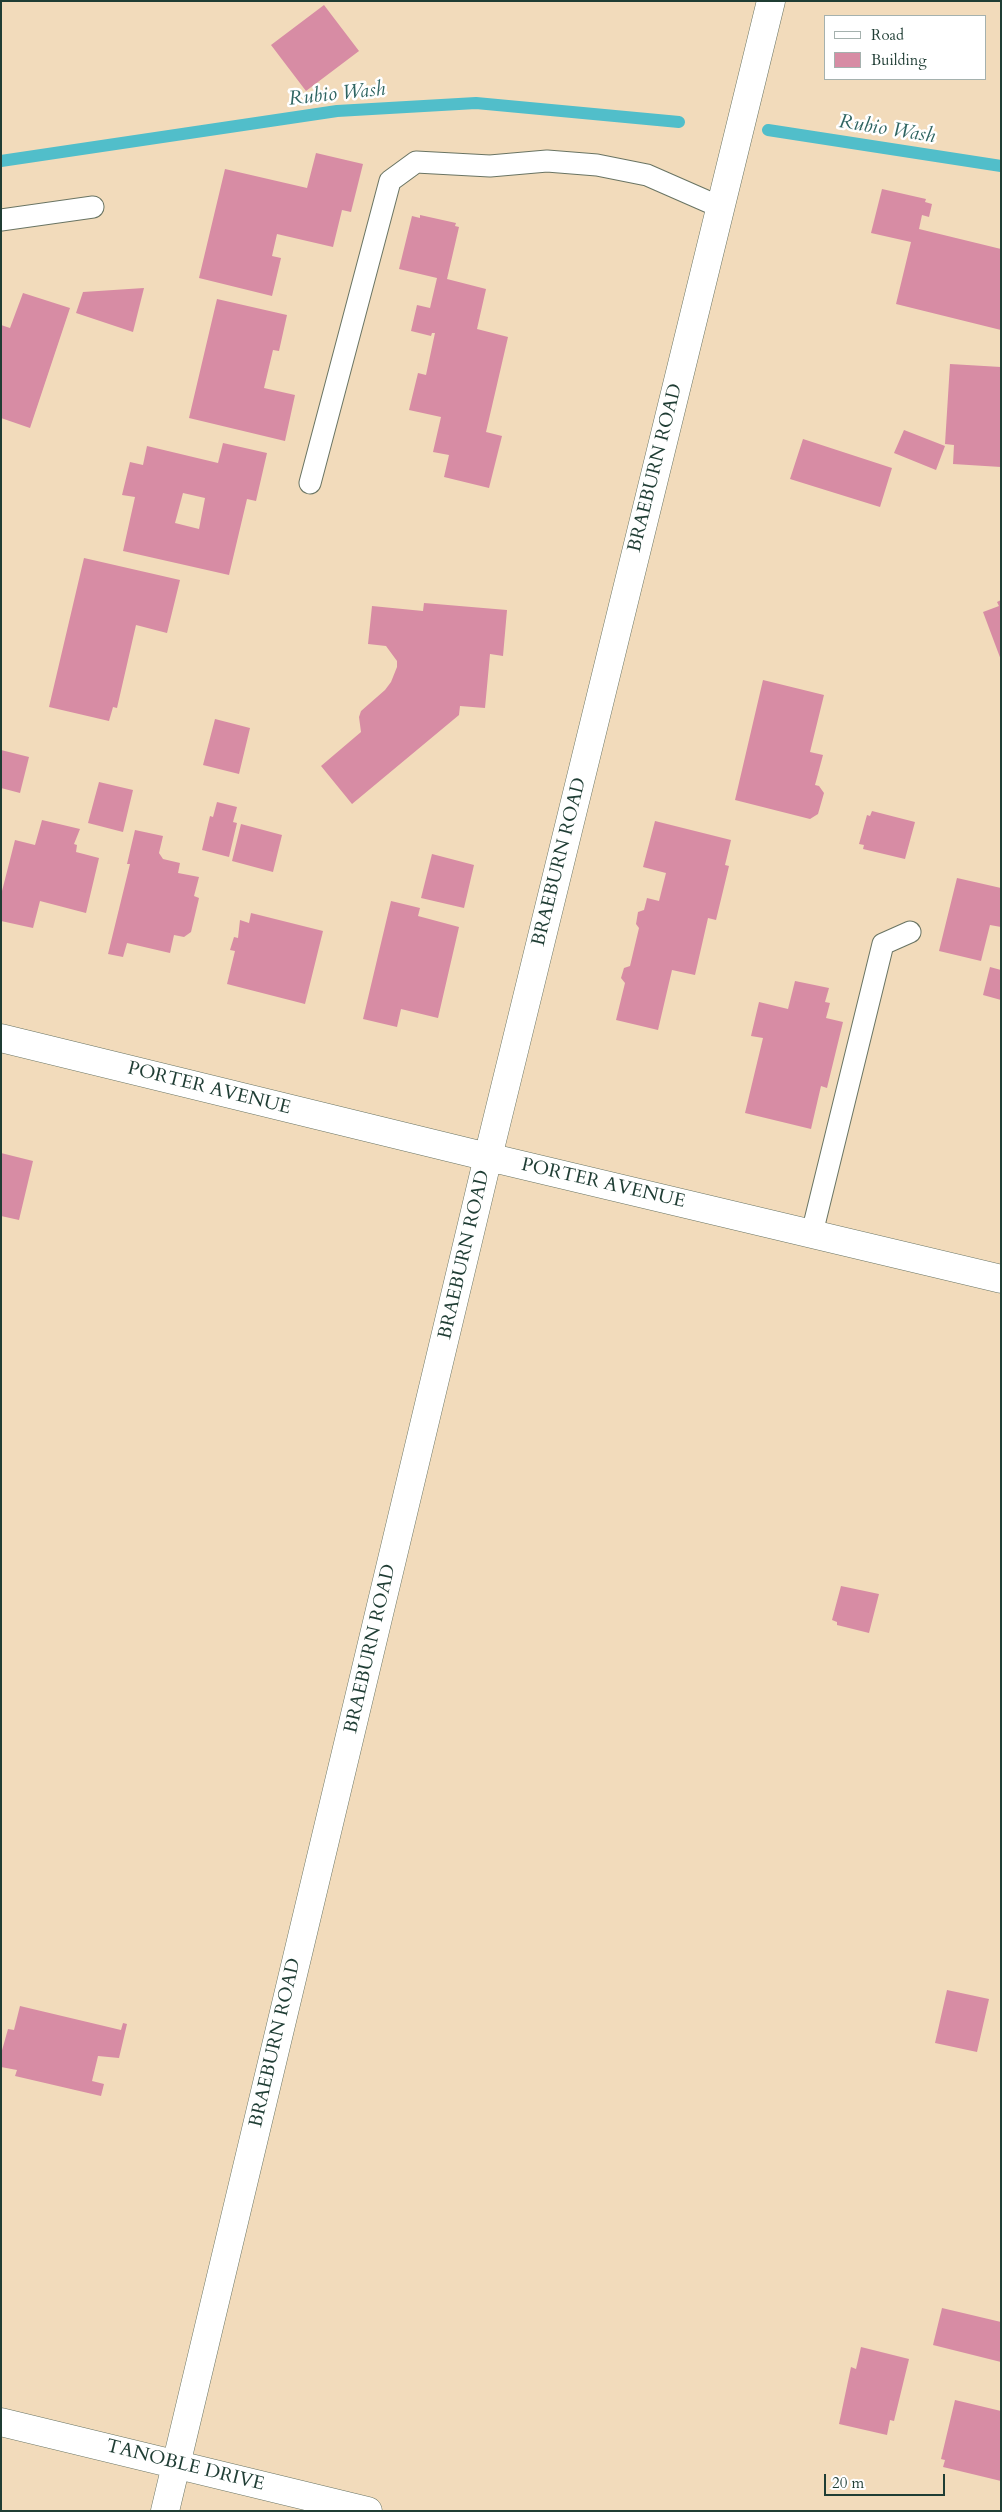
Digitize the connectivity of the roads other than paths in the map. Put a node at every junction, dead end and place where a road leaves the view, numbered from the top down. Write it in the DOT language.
graph roads {
  1 [pos="771,1"];
  2 [pos="93,207"];
  3 [pos="720,207"];
  4 [pos="1,220"];
  5 [pos="310,482"];
  6 [pos="910,932"];
  7 [pos="1,1038"];
  8 [pos="488,1157"];
  9 [pos="812,1233"];
  10 [pos="1001,1279"];
  11 [pos="1,2422"];
  12 [pos="176,2464"];
  13 [pos="165,2511"];
  14 [pos="368,2511"];
  1 -- 3 [label="street, BRAEBURN ROAD"];
  2 -- 4 [label="lane"];
  3 -- 5 [label="lane"];
  3 -- 8 [label="street, BRAEBURN ROAD"];
  6 -- 9 [label="lane"];
  7 -- 8 [label="street, PORTER AVENUE"];
  8 -- 9 [label="street, PORTER AVENUE"];
  8 -- 12 [label="street, BRAEBURN ROAD"];
  9 -- 10 [label="street, PORTER AVENUE"];
  11 -- 12 [label="street, TANOBLE DRIVE"];
  12 -- 13 [label="street, BRAEBURN ROAD"];
  12 -- 14 [label="street, TANOBLE DRIVE"];
}
